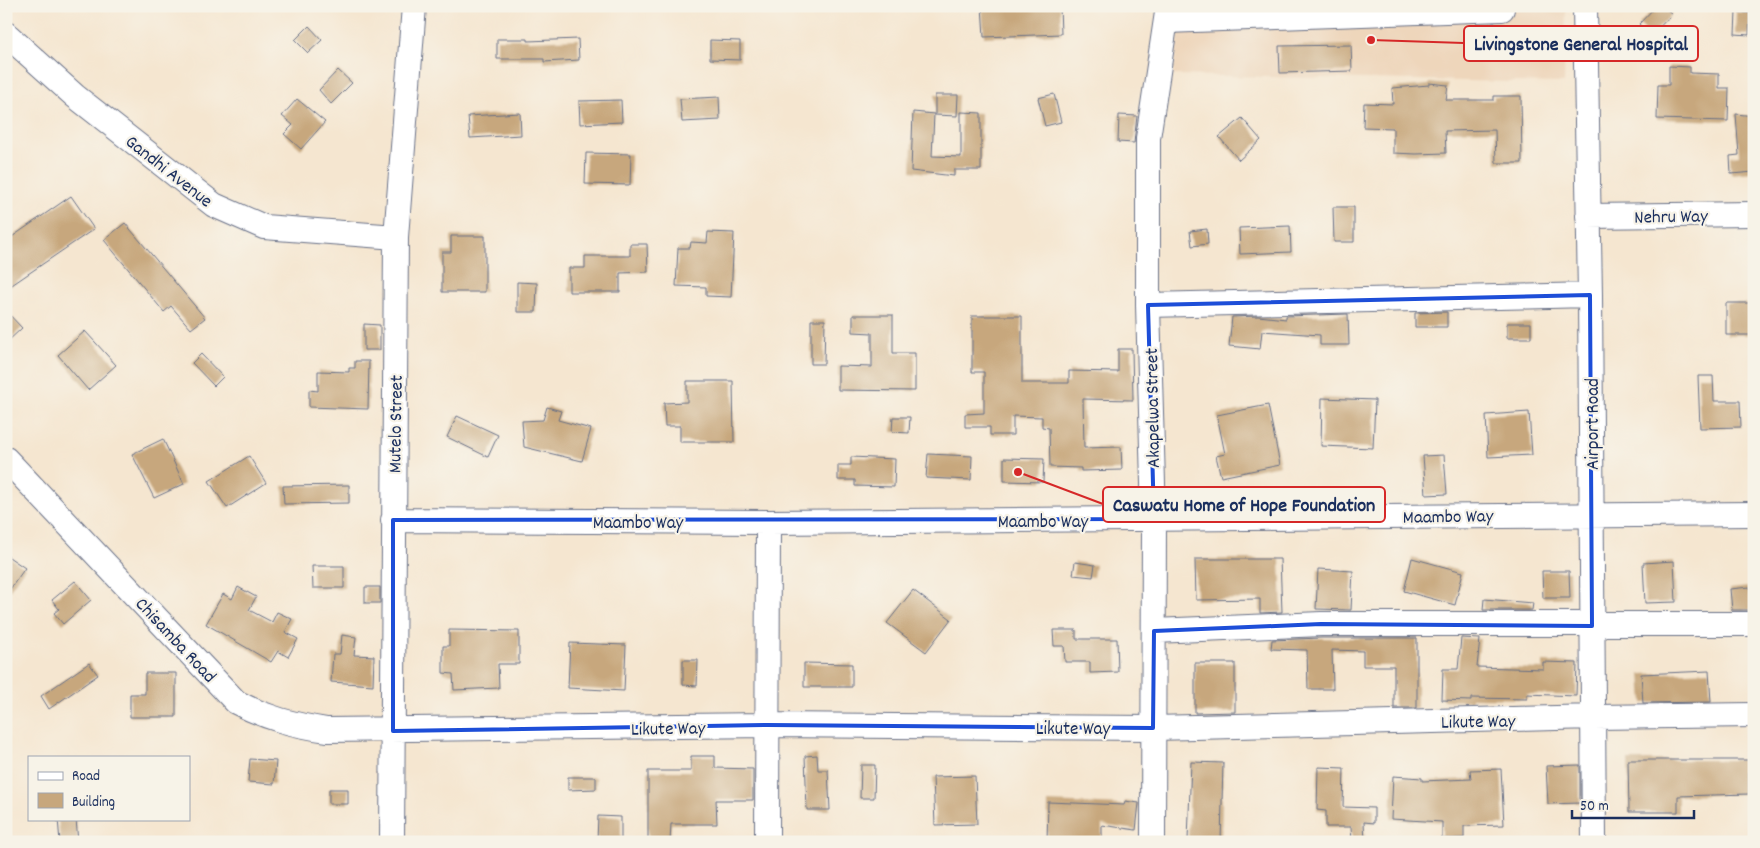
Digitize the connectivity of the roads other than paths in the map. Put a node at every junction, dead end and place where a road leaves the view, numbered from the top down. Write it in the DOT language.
graph roads {
  1 [pos="414,6"];
  2 [pos="1585,6"];
  3 [pos="1502,9"];
  4 [pos="1167,13"];
  5 [pos="6,34"];
  6 [pos="1754,214"];
  7 [pos="1588,216"];
  8 [pos="396,237"];
  9 [pos="1590,295"];
  10 [pos="1148,305"];
  11 [pos="6,458"];
  12 [pos="1591,514"];
  13 [pos="1754,514"];
  14 [pos="1154,519"];
  15 [pos="393,520"];
  16 [pos="768,522"];
  17 [pos="1754,624"];
  18 [pos="1592,626"];
  19 [pos="1154,631"];
  20 [pos="1754,715"];
  21 [pos="1594,717"];
  22 [pos="768,725"];
  23 [pos="1153,728"];
  24 [pos="393,731"];
  25 [pos="392,842"];
  26 [pos="767,842"];
  27 [pos="1154,842"];
  28 [pos="1594,842"];
  1 -- 8 [label="street, Mutelo Street"];
  2 -- 7 [label="street, Airport Road"];
  3 -- 4 [label="street"];
  4 -- 10 [label="street, Akapelwa Street"];
  5 -- 8 [label="street, Gandhi Avenue"];
  6 -- 7 [label="street, Nehru Way"];
  7 -- 9 [label="street, Airport Road"];
  8 -- 15 [label="street, Mutelo Street"];
  9 -- 10 [label="street"];
  9 -- 12 [label="street, Airport Road"];
  10 -- 14 [label="street, Akapelwa Street"];
  11 -- 24 [label="street, Chisamba Road"];
  12 -- 13 [label="street, Maambo Way"];
  12 -- 14 [label="street, Maambo Way"];
  12 -- 18 [label="street, Airport Road"];
  14 -- 16 [label="street, Maambo Way"];
  14 -- 19 [label="street, Akapelwa Street"];
  15 -- 16 [label="street, Maambo Way"];
  15 -- 24 [label="street, Mutelo Street"];
  16 -- 22 [label="street"];
  17 -- 18 [label="street"];
  18 -- 19 [label="street"];
  18 -- 21 [label="street, Airport Road"];
  19 -- 23 [label="street, Akapelwa Street"];
  20 -- 21 [label="street, Likute Way"];
  21 -- 23 [label="street, Likute Way"];
  21 -- 28 [label="street, Airport Road"];
  22 -- 23 [label="street, Likute Way"];
  22 -- 24 [label="street, Likute Way"];
  22 -- 26 [label="street"];
  23 -- 27 [label="street, Akapelwa Street"];
  24 -- 25 [label="street, Mutelo Street"];
}
